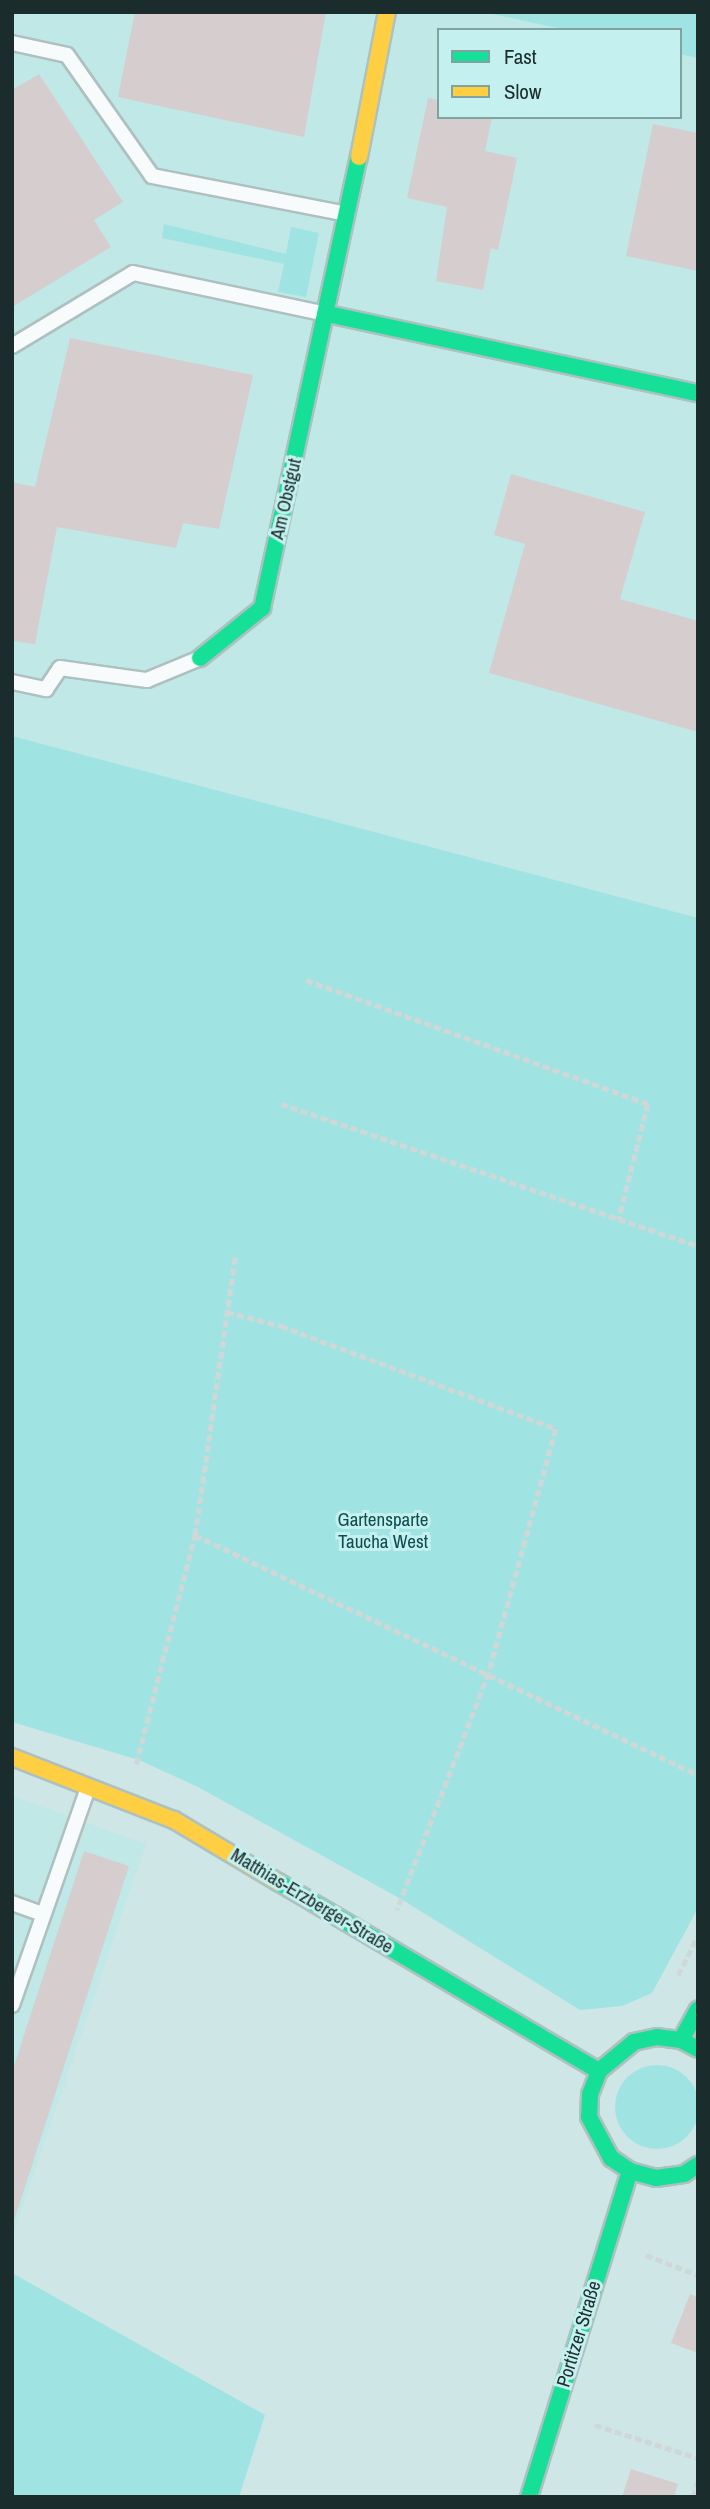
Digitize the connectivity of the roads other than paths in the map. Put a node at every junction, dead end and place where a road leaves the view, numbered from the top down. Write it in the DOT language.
graph roads {
  1 [pos="387,12"];
  2 [pos="12,43"];
  3 [pos="348,215"];
  4 [pos="328,314"];
  5 [pos="12,346"];
  6 [pos="698,393"];
  7 [pos="200,657"];
  8 [pos="12,682"];
  9 [pos="12,1757"];
  10 [pos="89,1783"];
  11 [pos="12,1903"];
  12 [pos="43,1914"];
  13 [pos="12,2005"];
  14 [pos="698,2009"];
  15 [pos="681,2040"];
  16 [pos="698,2049"];
  17 [pos="599,2071"];
  18 [pos="698,2165"];
  19 [pos="630,2171"];
  20 [pos="529,2497"];
  1 -- 3 [label="street, Am Obstgut"];
  2 -- 3 [label="lane"];
  3 -- 4 [label="street, Am Obstgut"];
  4 -- 5 [label="lane"];
  4 -- 6 [label="street"];
  4 -- 7 [label="street, Am Obstgut"];
  7 -- 8 [label="lane"];
  9 -- 10 [label="street, Matthias-Erzberger-Straße"];
  10 -- 12 [label="lane"];
  10 -- 17 [label="street, Matthias-Erzberger-Straße"];
  11 -- 12 [label="lane"];
  12 -- 13 [label="lane"];
  14 -- 15 [label="street"];
  15 -- 16 [label="street"];
  15 -- 17 [label="street"];
  17 -- 19 [label="street"];
  18 -- 19 [label="street"];
  19 -- 20 [label="street, Portitzer Straße"];
}
